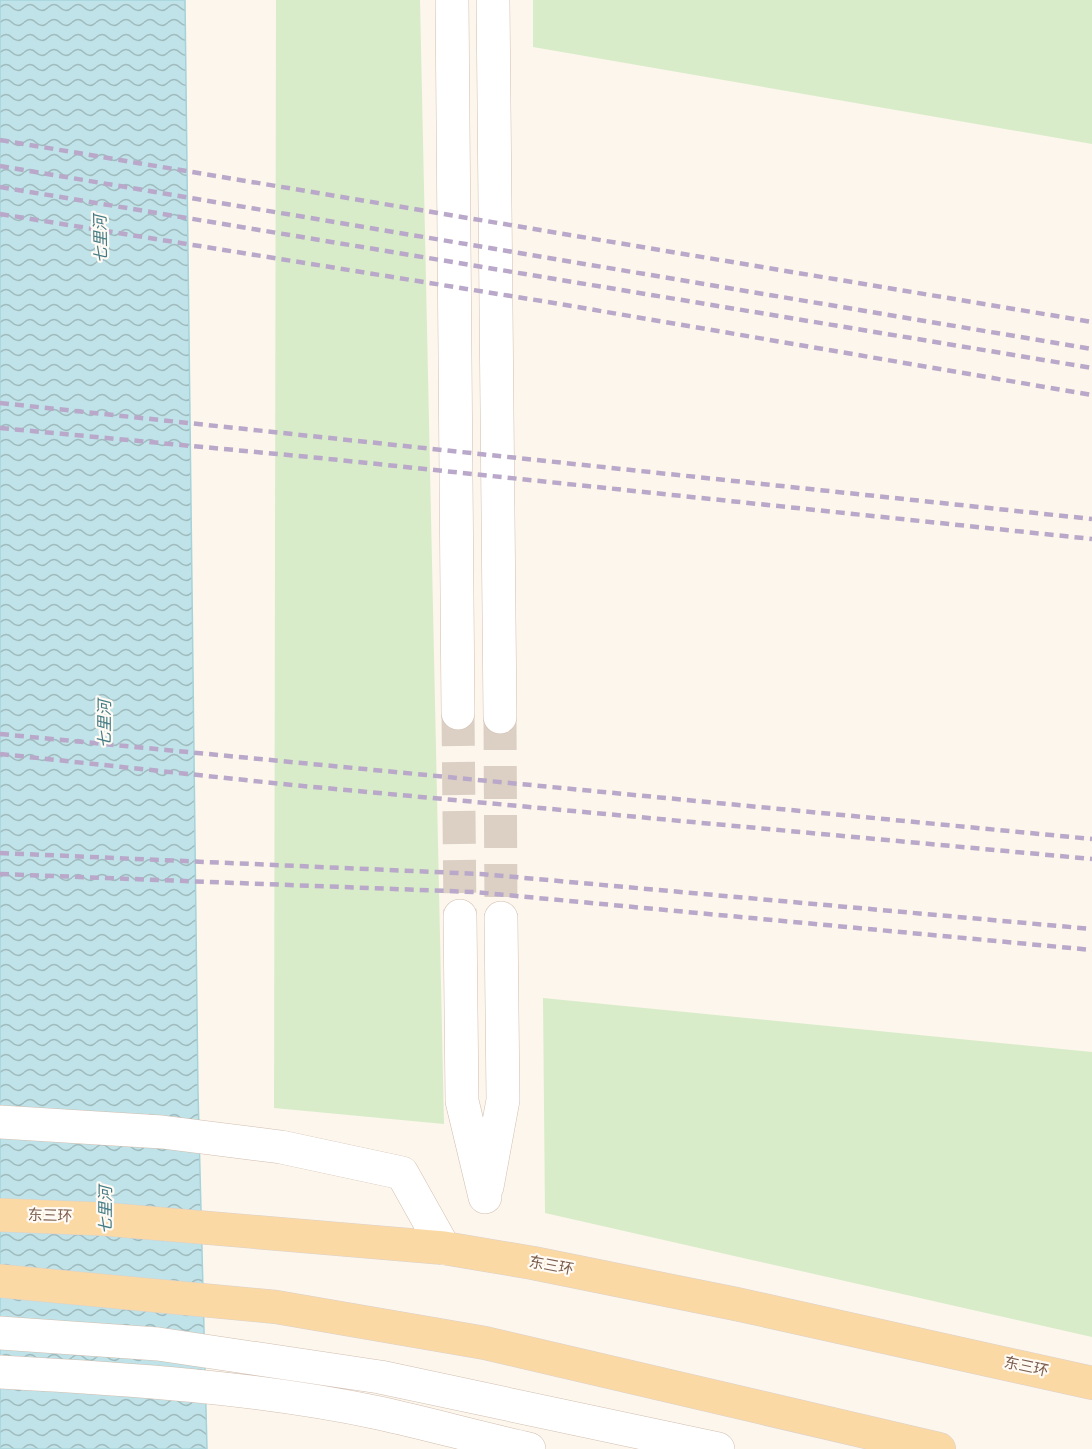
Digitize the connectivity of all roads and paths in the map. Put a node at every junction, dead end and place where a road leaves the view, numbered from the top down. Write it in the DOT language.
graph roads {
  1 [pos="452,0"];
  2 [pos="494,0"];
  3 [pos="458,713"];
  4 [pos="500,717"];
  5 [pos="460,916"];
  6 [pos="501,918"];
  7 [pos="0,1122"];
  8 [pos="0,1215"];
  9 [pos="444,1248"];
  10 [pos="0,1281"];
  11 [pos="0,1333"];
  12 [pos="0,1372"];
  13 [pos="1092,1383"];
  14 [pos="529,1449"];
  15 [pos="718,1449"];
  16 [pos="939,1449"];
  1 -- 3 [label="street"];
  2 -- 4 [label="street"];
  5 -- 6 [label="street"];
  7 -- 9 [label="street"];
  8 -- 9 [label="main road, 东三环"];
  9 -- 13 [label="main road, 东三环"];
  10 -- 16 [label="main road"];
  11 -- 15 [label="street"];
  12 -- 14 [label="street"];
}
